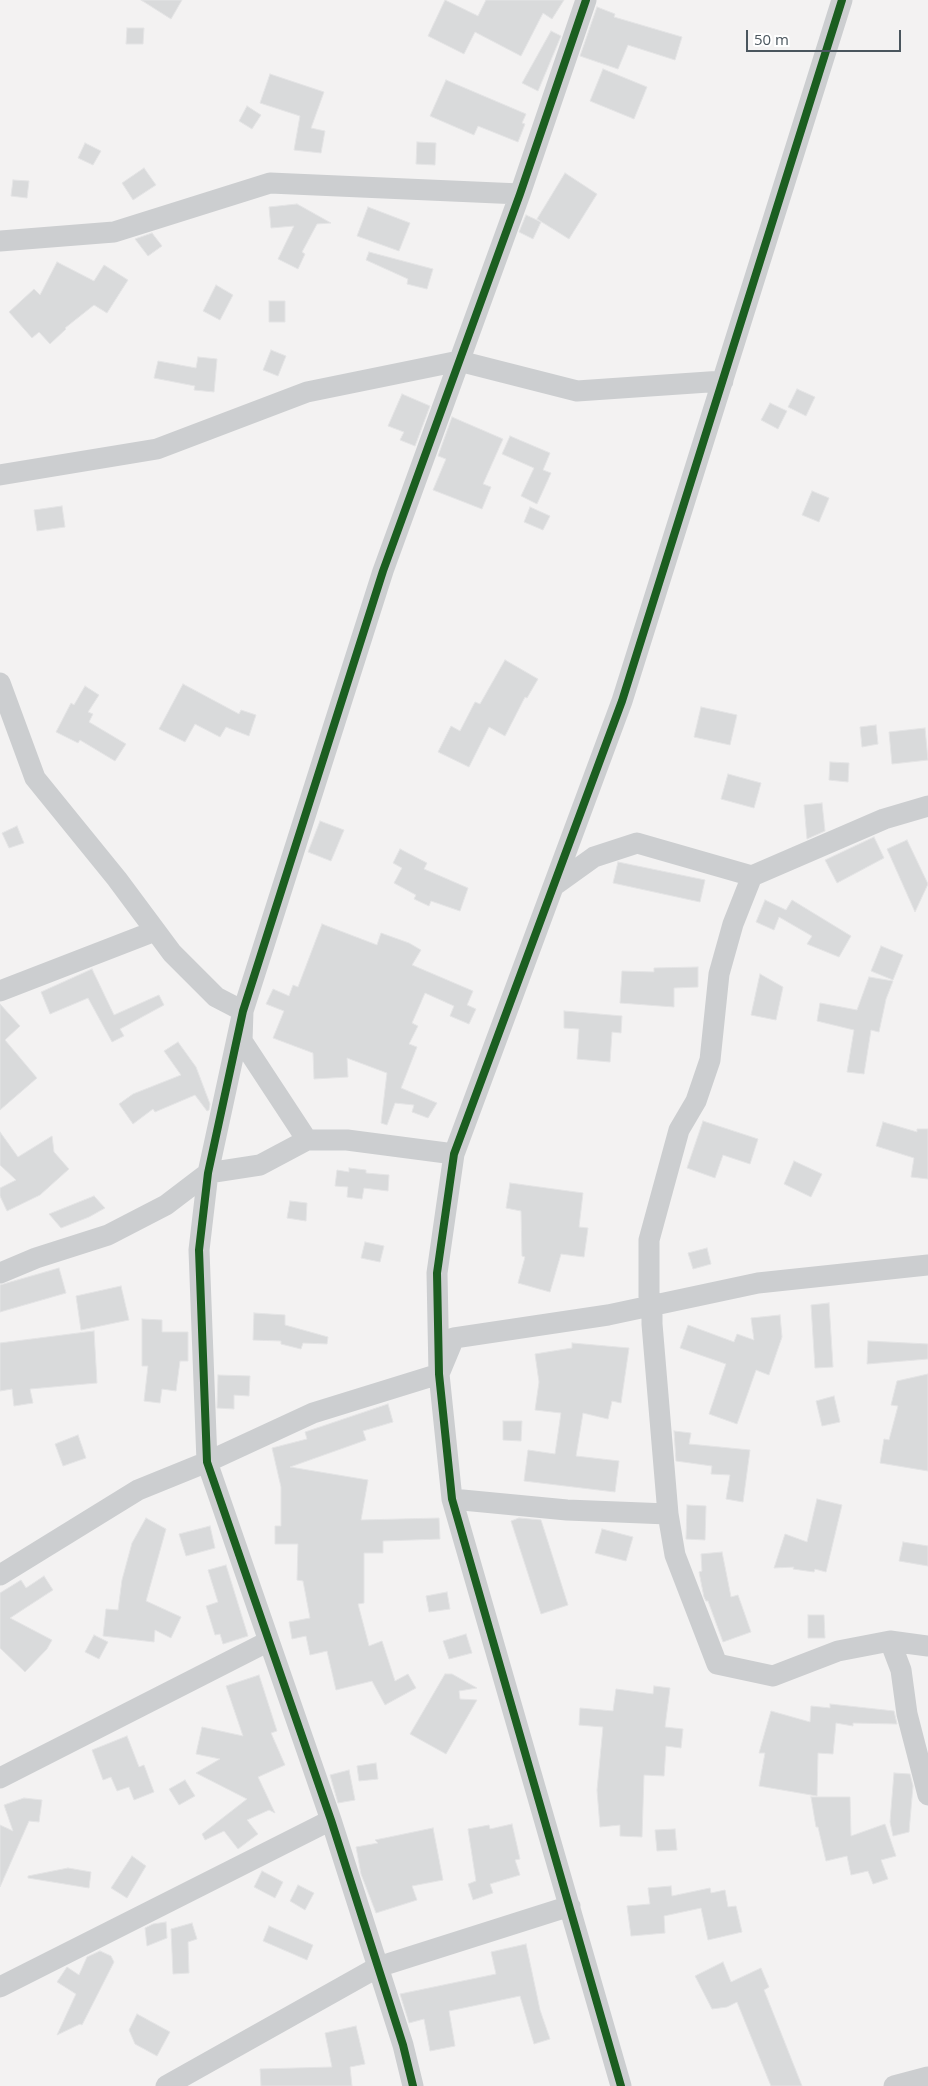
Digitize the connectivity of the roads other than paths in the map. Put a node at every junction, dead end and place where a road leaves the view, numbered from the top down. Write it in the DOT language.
graph roads {
  1 [pos="586,0"];
  2 [pos="842,0"];
  3 [pos="520,194"];
  4 [pos="0,241"];
  5 [pos="459,361"];
  6 [pos="723,381"];
  7 [pos="0,475"];
  8 [pos="0,683"];
  9 [pos="928,806"];
  10 [pos="752,876"];
  11 [pos="555,885"];
  12 [pos="156,931"];
  13 [pos="0,992"];
  14 [pos="243,1011"];
  15 [pos="307,1140"];
  16 [pos="454,1154"];
  17 [pos="208,1173"];
  18 [pos="928,1265"];
  19 [pos="0,1273"];
  20 [pos="652,1304"];
  21 [pos="439,1374"];
  22 [pos="207,1462"];
  23 [pos="452,1499"];
  24 [pos="668,1514"];
  25 [pos="0,1575"];
  26 [pos="269,1641"];
  27 [pos="890,1641"];
  28 [pos="928,1646"];
  29 [pos="0,1778"];
  30 [pos="928,1795"];
  31 [pos="331,1820"];
  32 [pos="570,1906"];
  33 [pos="378,1967"];
  34 [pos="0,1987"];
  35 [pos="928,2077"];
  36 [pos="166,2086"];
  37 [pos="413,2086"];
  38 [pos="621,2086"];
  39 [pos="894,2086"];
  1 -- 3 [label="street"];
  2 -- 6 [label="street"];
  3 -- 4 [label="street"];
  3 -- 5 [label="street"];
  5 -- 6 [label="street"];
  5 -- 7 [label="street"];
  5 -- 14 [label="street"];
  6 -- 11 [label="street"];
  8 -- 12 [label="street"];
  9 -- 10 [label="street"];
  10 -- 11 [label="street"];
  10 -- 20 [label="street"];
  11 -- 16 [label="street"];
  12 -- 13 [label="street"];
  12 -- 14 [label="street"];
  14 -- 15 [label="street"];
  14 -- 17 [label="street"];
  15 -- 16 [label="street"];
  15 -- 17 [label="street"];
  16 -- 21 [label="street"];
  17 -- 19 [label="street"];
  17 -- 22 [label="street"];
  18 -- 20 [label="street"];
  20 -- 21 [label="street"];
  20 -- 24 [label="street"];
  21 -- 22 [label="street"];
  21 -- 23 [label="street"];
  22 -- 25 [label="street"];
  22 -- 26 [label="street"];
  23 -- 24 [label="street"];
  23 -- 32 [label="street"];
  24 -- 27 [label="street"];
  26 -- 29 [label="street"];
  26 -- 31 [label="street"];
  27 -- 28 [label="street"];
  27 -- 30 [label="street"];
  31 -- 33 [label="street"];
  31 -- 34 [label="street"];
  32 -- 33 [label="street"];
  32 -- 38 [label="street"];
  33 -- 36 [label="street"];
  33 -- 37 [label="street"];
  35 -- 39 [label="street"];
}
